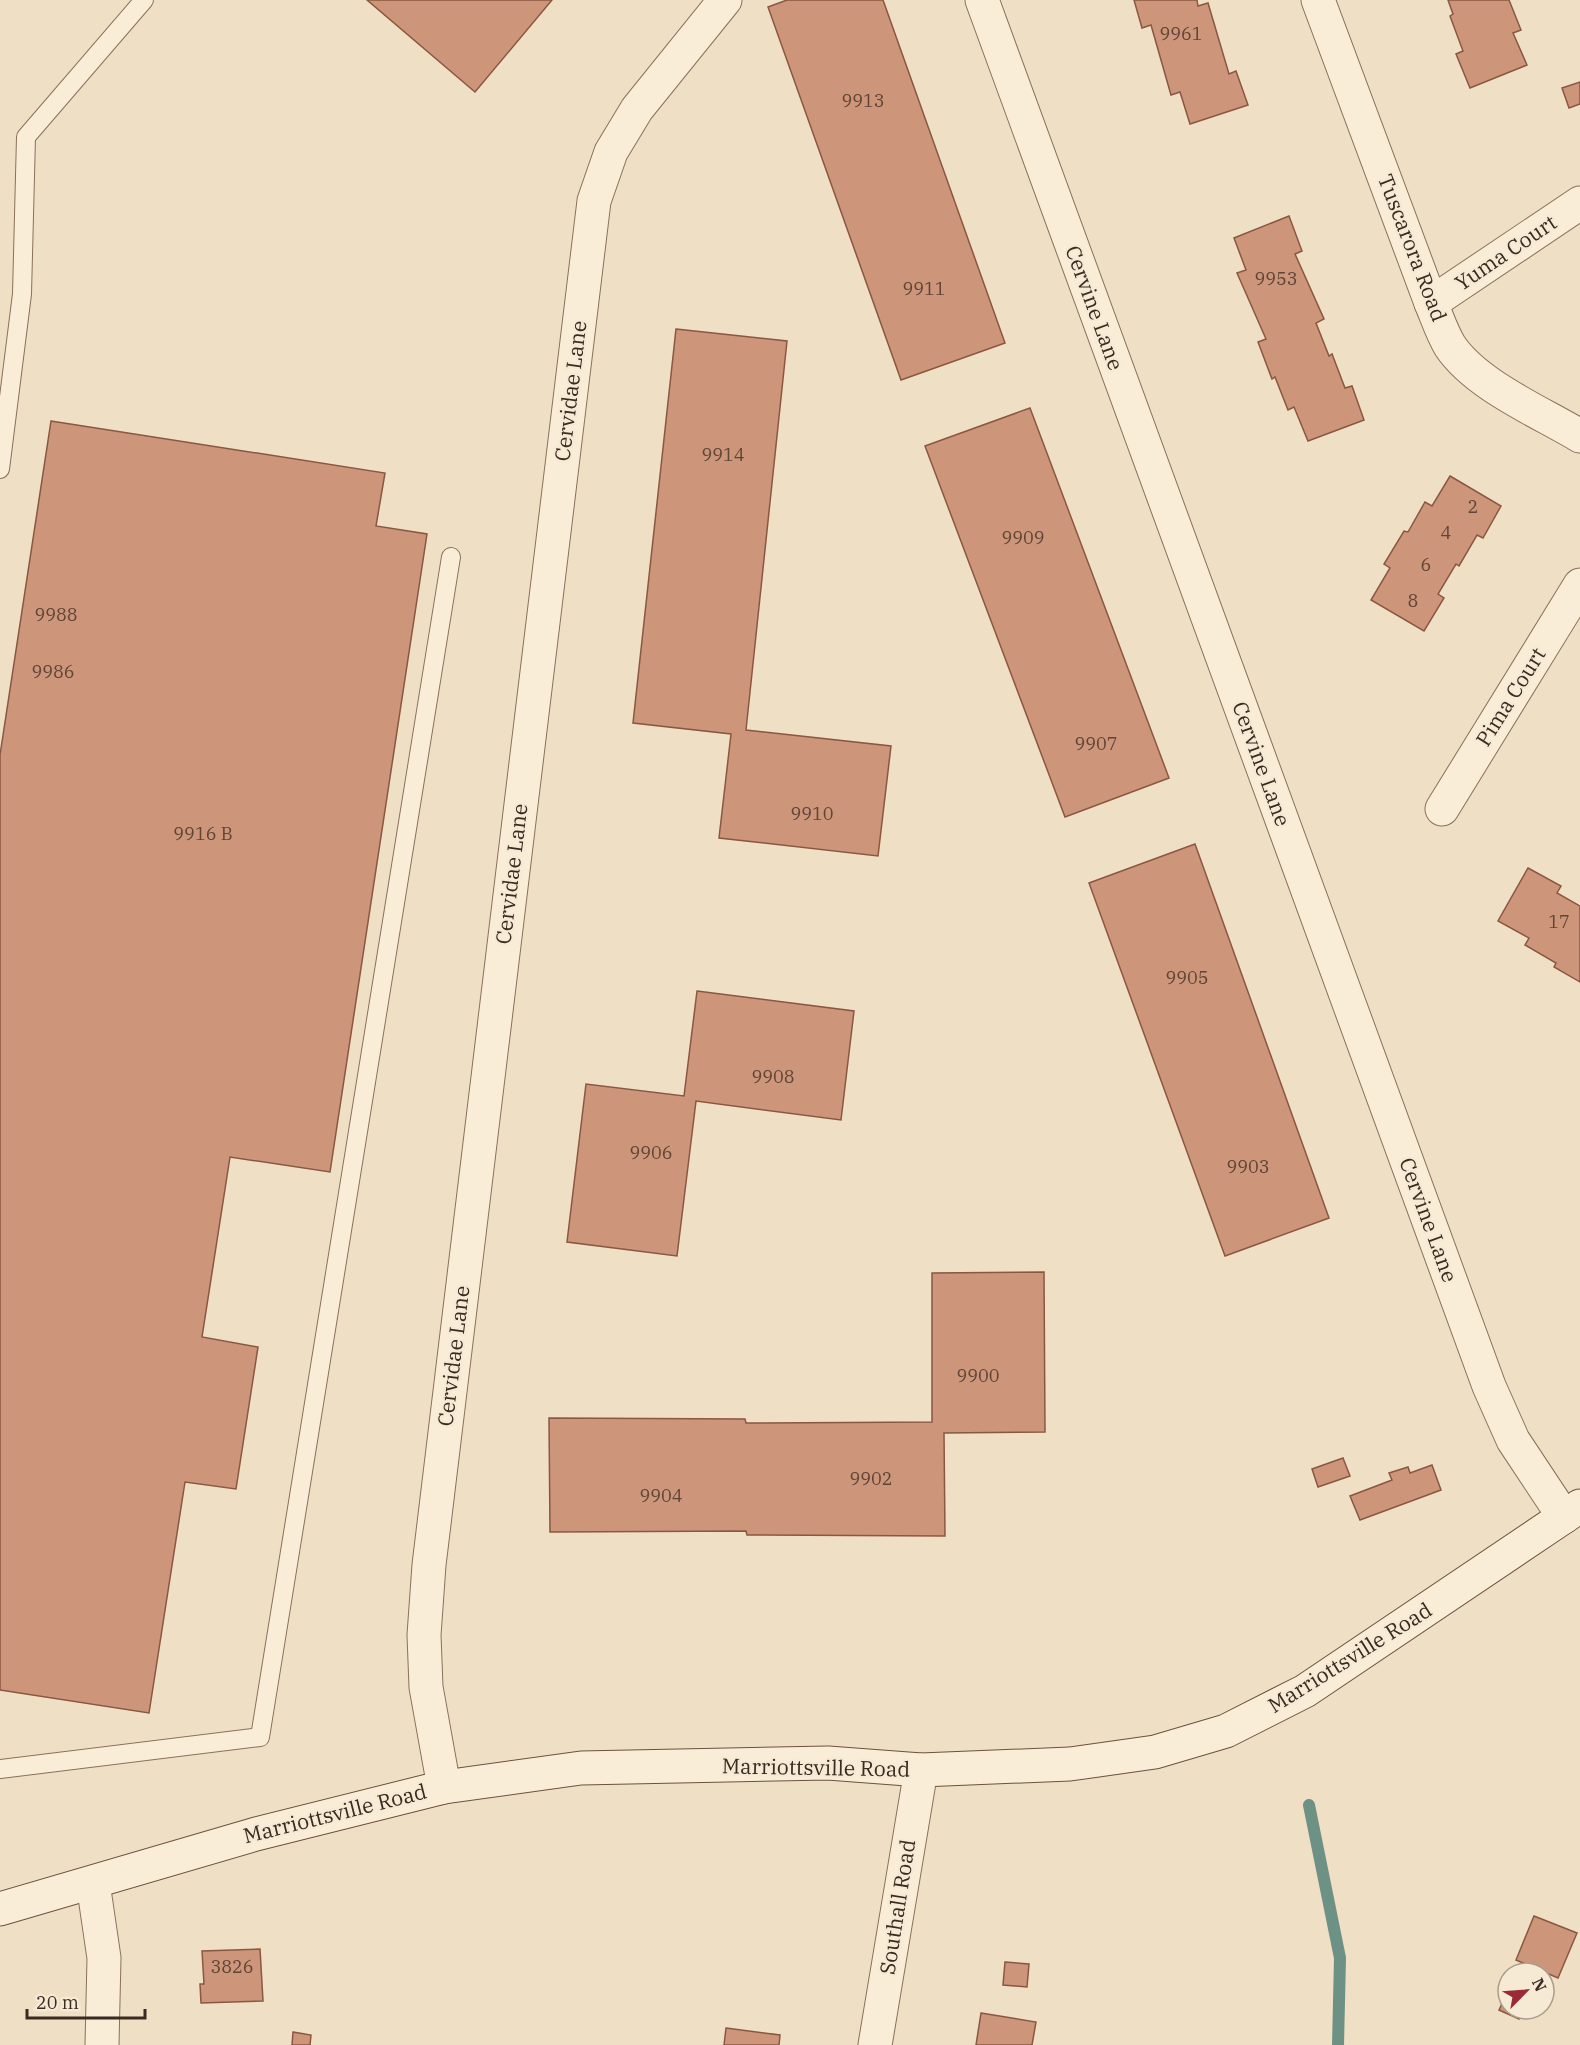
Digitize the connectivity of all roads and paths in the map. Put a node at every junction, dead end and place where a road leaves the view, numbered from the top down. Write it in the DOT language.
graph roads {
  1 [pos="144,0"];
  2 [pos="725,0"];
  3 [pos="982,0"];
  4 [pos="1318,0"];
  5 [pos="1580,203"];
  6 [pos="1431,303"];
  7 [pos="1580,436"];
  8 [pos="0,469"];
  9 [pos="451,557"];
  10 [pos="1580,585"];
  11 [pos="1442,809"];
  12 [pos="1572,1511"];
  13 [pos="0,1769"];
  14 [pos="921,1770"];
  15 [pos="444,1787"];
  16 [pos="93,1883"];
  17 [pos="0,1909"];
  18 [pos="102,2045"];
  19 [pos="875,2045"];
  1 -- 8 [label="lane"];
  2 -- 15 [label="street, Cervidae Lane"];
  3 -- 12 [label="street, Cervine Lane"];
  4 -- 6 [label="street, Tuscarora Road"];
  5 -- 6 [label="street, Yuma Court"];
  6 -- 7 [label="street, Tuscarora Road"];
  9 -- 13 [label="lane"];
  10 -- 11 [label="street, Pima Court"];
  12 -- 14 [label="street, Marriottsville Road"];
  14 -- 15 [label="street, Marriottsville Road"];
  14 -- 19 [label="street, Southall Road"];
  15 -- 16 [label="street, Marriottsville Road"];
  16 -- 17 [label="street, Marriottsville Road"];
  16 -- 18 [label="street"];
}
